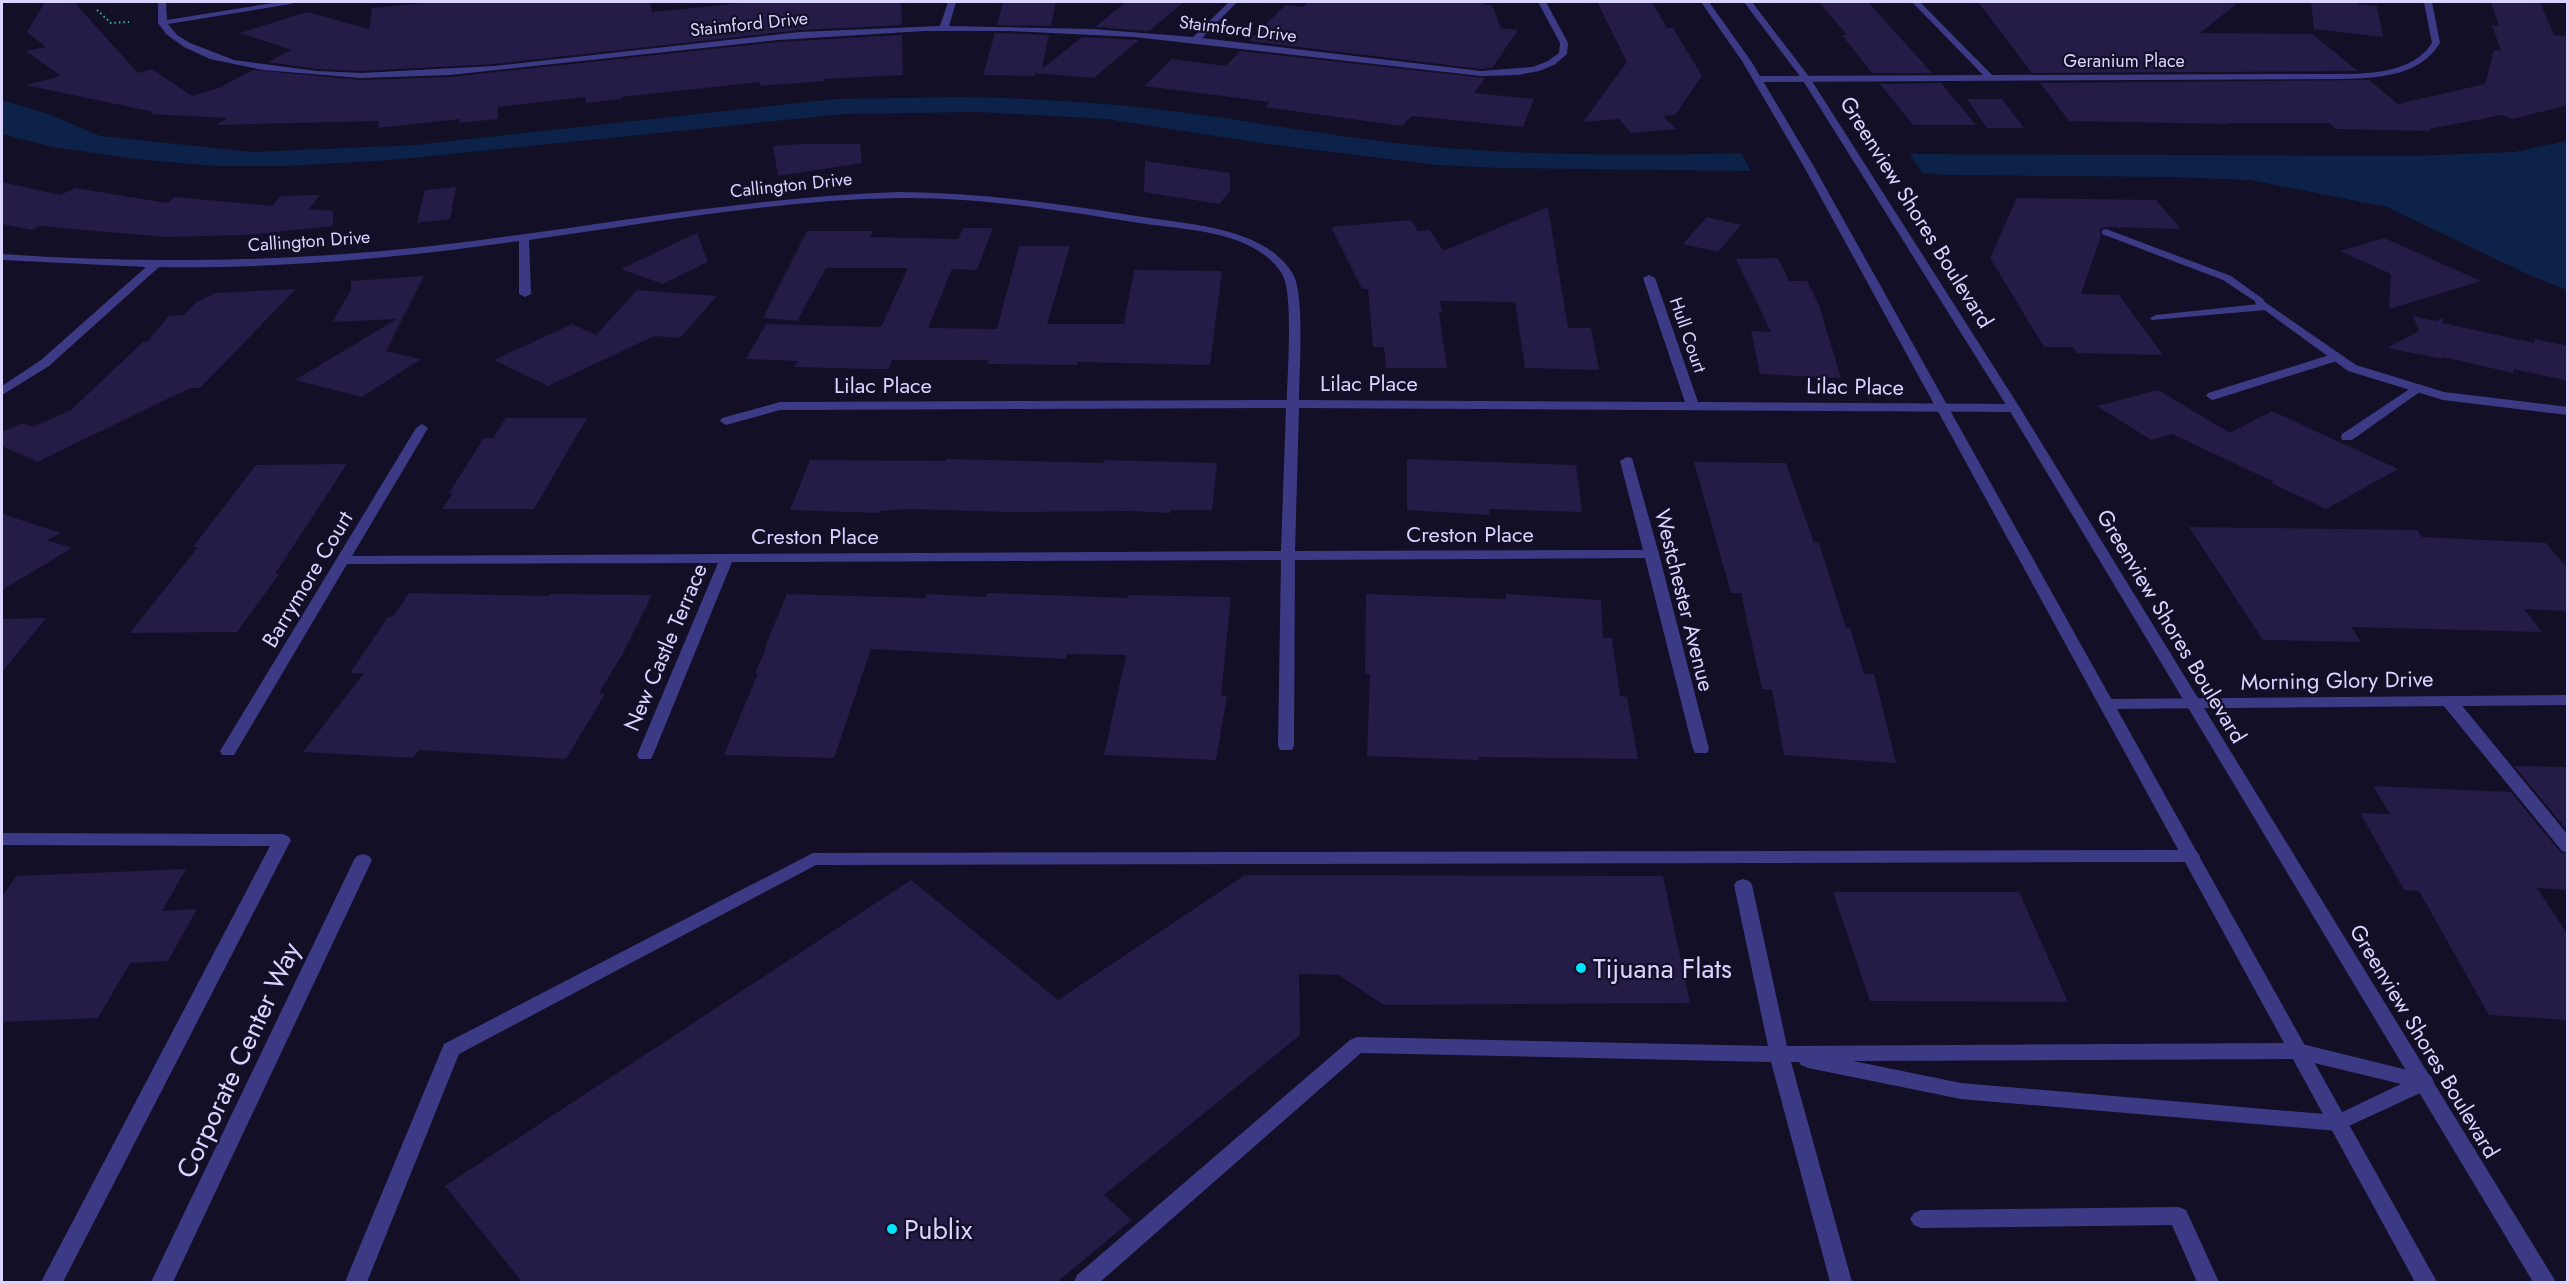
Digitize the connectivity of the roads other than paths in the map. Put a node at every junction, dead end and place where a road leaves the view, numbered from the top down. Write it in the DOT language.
graph roads {
  1 [pos="162,2"];
  2 [pos="291,2"];
  3 [pos="952,2"];
  4 [pos="1233,2"];
  5 [pos="1542,2"];
  6 [pos="1705,2"];
  7 [pos="1748,2"];
  8 [pos="1916,2"];
  9 [pos="2428,2"];
  10 [pos="162,23"];
  11 [pos="944,28"];
  12 [pos="1195,40"];
  13 [pos="1989,77"];
  14 [pos="1806,78"];
  15 [pos="1758,79"];
  16 [pos="2106,232"];
  17 [pos="524,237"];
  18 [pos="2,257"];
  19 [pos="155,265"];
  20 [pos="1649,278"];
  21 [pos="525,294"];
  22 [pos="2263,304"];
  23 [pos="2157,318"];
  24 [pos="2337,357"];
  25 [pos="2418,388"];
  26 [pos="2,391"];
  27 [pos="2212,396"];
  28 [pos="1294,404"];
  29 [pos="1692,404"];
  30 [pos="1945,408"];
  31 [pos="2014,408"];
  32 [pos="2568,411"];
  33 [pos="726,421"];
  34 [pos="422,428"];
  35 [pos="2347,436"];
  36 [pos="1627,461"];
  37 [pos="1652,554"];
  38 [pos="1288,556"];
  39 [pos="727,558"];
  40 [pos="342,560"];
  41 [pos="2568,700"];
  42 [pos="2449,701"];
  43 [pos="2107,704"];
  44 [pos="2193,704"];
  45 [pos="1286,746"];
  46 [pos="1701,749"];
  47 [pos="228,751"];
  48 [pos="645,754"];
  49 [pos="2,840"];
  50 [pos="2568,847"];
  51 [pos="2191,856"];
  52 [pos="363,860"];
  53 [pos="1743,885"];
  54 [pos="2298,1051"];
  55 [pos="1779,1054"];
  56 [pos="2424,1082"];
  57 [pos="2338,1123"];
  58 [pos="1921,1219"];
  59 [pos="51,1282"];
  60 [pos="162,1282"];
  61 [pos="356,1282"];
  62 [pos="1085,1282"];
  63 [pos="1841,1282"];
  64 [pos="2208,1282"];
  65 [pos="2426,1282"];
  66 [pos="2546,1282"];
  1 -- 10 [label="street"];
  2 -- 10 [label="street"];
  3 -- 11 [label="street"];
  4 -- 12 [label="street"];
  5 -- 12 [label="street, Staimford Drive"];
  6 -- 15 [label="street"];
  7 -- 14 [label="street, Greenview Shores Boulevard"];
  8 -- 13 [label="street"];
  9 -- 13 [label="street, Geranium Place"];
  10 -- 11 [label="street, Staimford Drive"];
  11 -- 12 [label="street, Staimford Drive"];
  13 -- 14 [label="street, Geranium Place"];
  14 -- 15 [label="street, Geranium Place"];
  14 -- 31 [label="street, Greenview Shores Boulevard"];
  15 -- 30 [label="street"];
  16 -- 22 [label="street"];
  17 -- 19 [label="street, Callington Drive"];
  17 -- 21 [label="street"];
  17 -- 28 [label="street, Callington Drive"];
  18 -- 19 [label="street, Callington Drive"];
  19 -- 26 [label="street"];
  20 -- 29 [label="street, Hull Court"];
  22 -- 23 [label="street"];
  22 -- 24 [label="street"];
  24 -- 25 [label="street"];
  24 -- 27 [label="street"];
  25 -- 32 [label="street"];
  25 -- 35 [label="street"];
  28 -- 29 [label="street, Lilac Place"];
  28 -- 33 [label="street, Lilac Place"];
  28 -- 38 [label="street"];
  29 -- 30 [label="street, Lilac Place"];
  30 -- 31 [label="street, Lilac Place"];
  30 -- 43 [label="street"];
  31 -- 44 [label="street, Greenview Shores Boulevard"];
  34 -- 40 [label="street, Barrymore Court"];
  36 -- 37 [label="street, Westchester Avenue"];
  37 -- 38 [label="street, Creston Place"];
  37 -- 46 [label="street, Westchester Avenue"];
  38 -- 39 [label="street, Creston Place"];
  38 -- 45 [label="street"];
  39 -- 40 [label="street, Creston Place"];
  39 -- 48 [label="street, New Castle Terrace"];
  40 -- 47 [label="street, Barrymore Court"];
  41 -- 42 [label="street, Morning Glory Drive"];
  42 -- 44 [label="street, Morning Glory Drive"];
  42 -- 50 [label="street"];
  43 -- 44 [label="street, Morning Glory Drive"];
  43 -- 51 [label="street"];
  44 -- 56 [label="street, Greenview Shores Boulevard"];
  49 -- 59 [label="street"];
  51 -- 54 [label="street"];
  51 -- 61 [label="street"];
  52 -- 60 [label="street, Corporate Center Way"];
  53 -- 55 [label="street"];
  54 -- 55 [label="street"];
  54 -- 56 [label="street"];
  54 -- 57 [label="street"];
  55 -- 57 [label="street"];
  55 -- 62 [label="street"];
  55 -- 63 [label="street"];
  56 -- 57 [label="street"];
  56 -- 66 [label="street, Greenview Shores Boulevard"];
  57 -- 65 [label="street"];
  58 -- 64 [label="street"];
}
